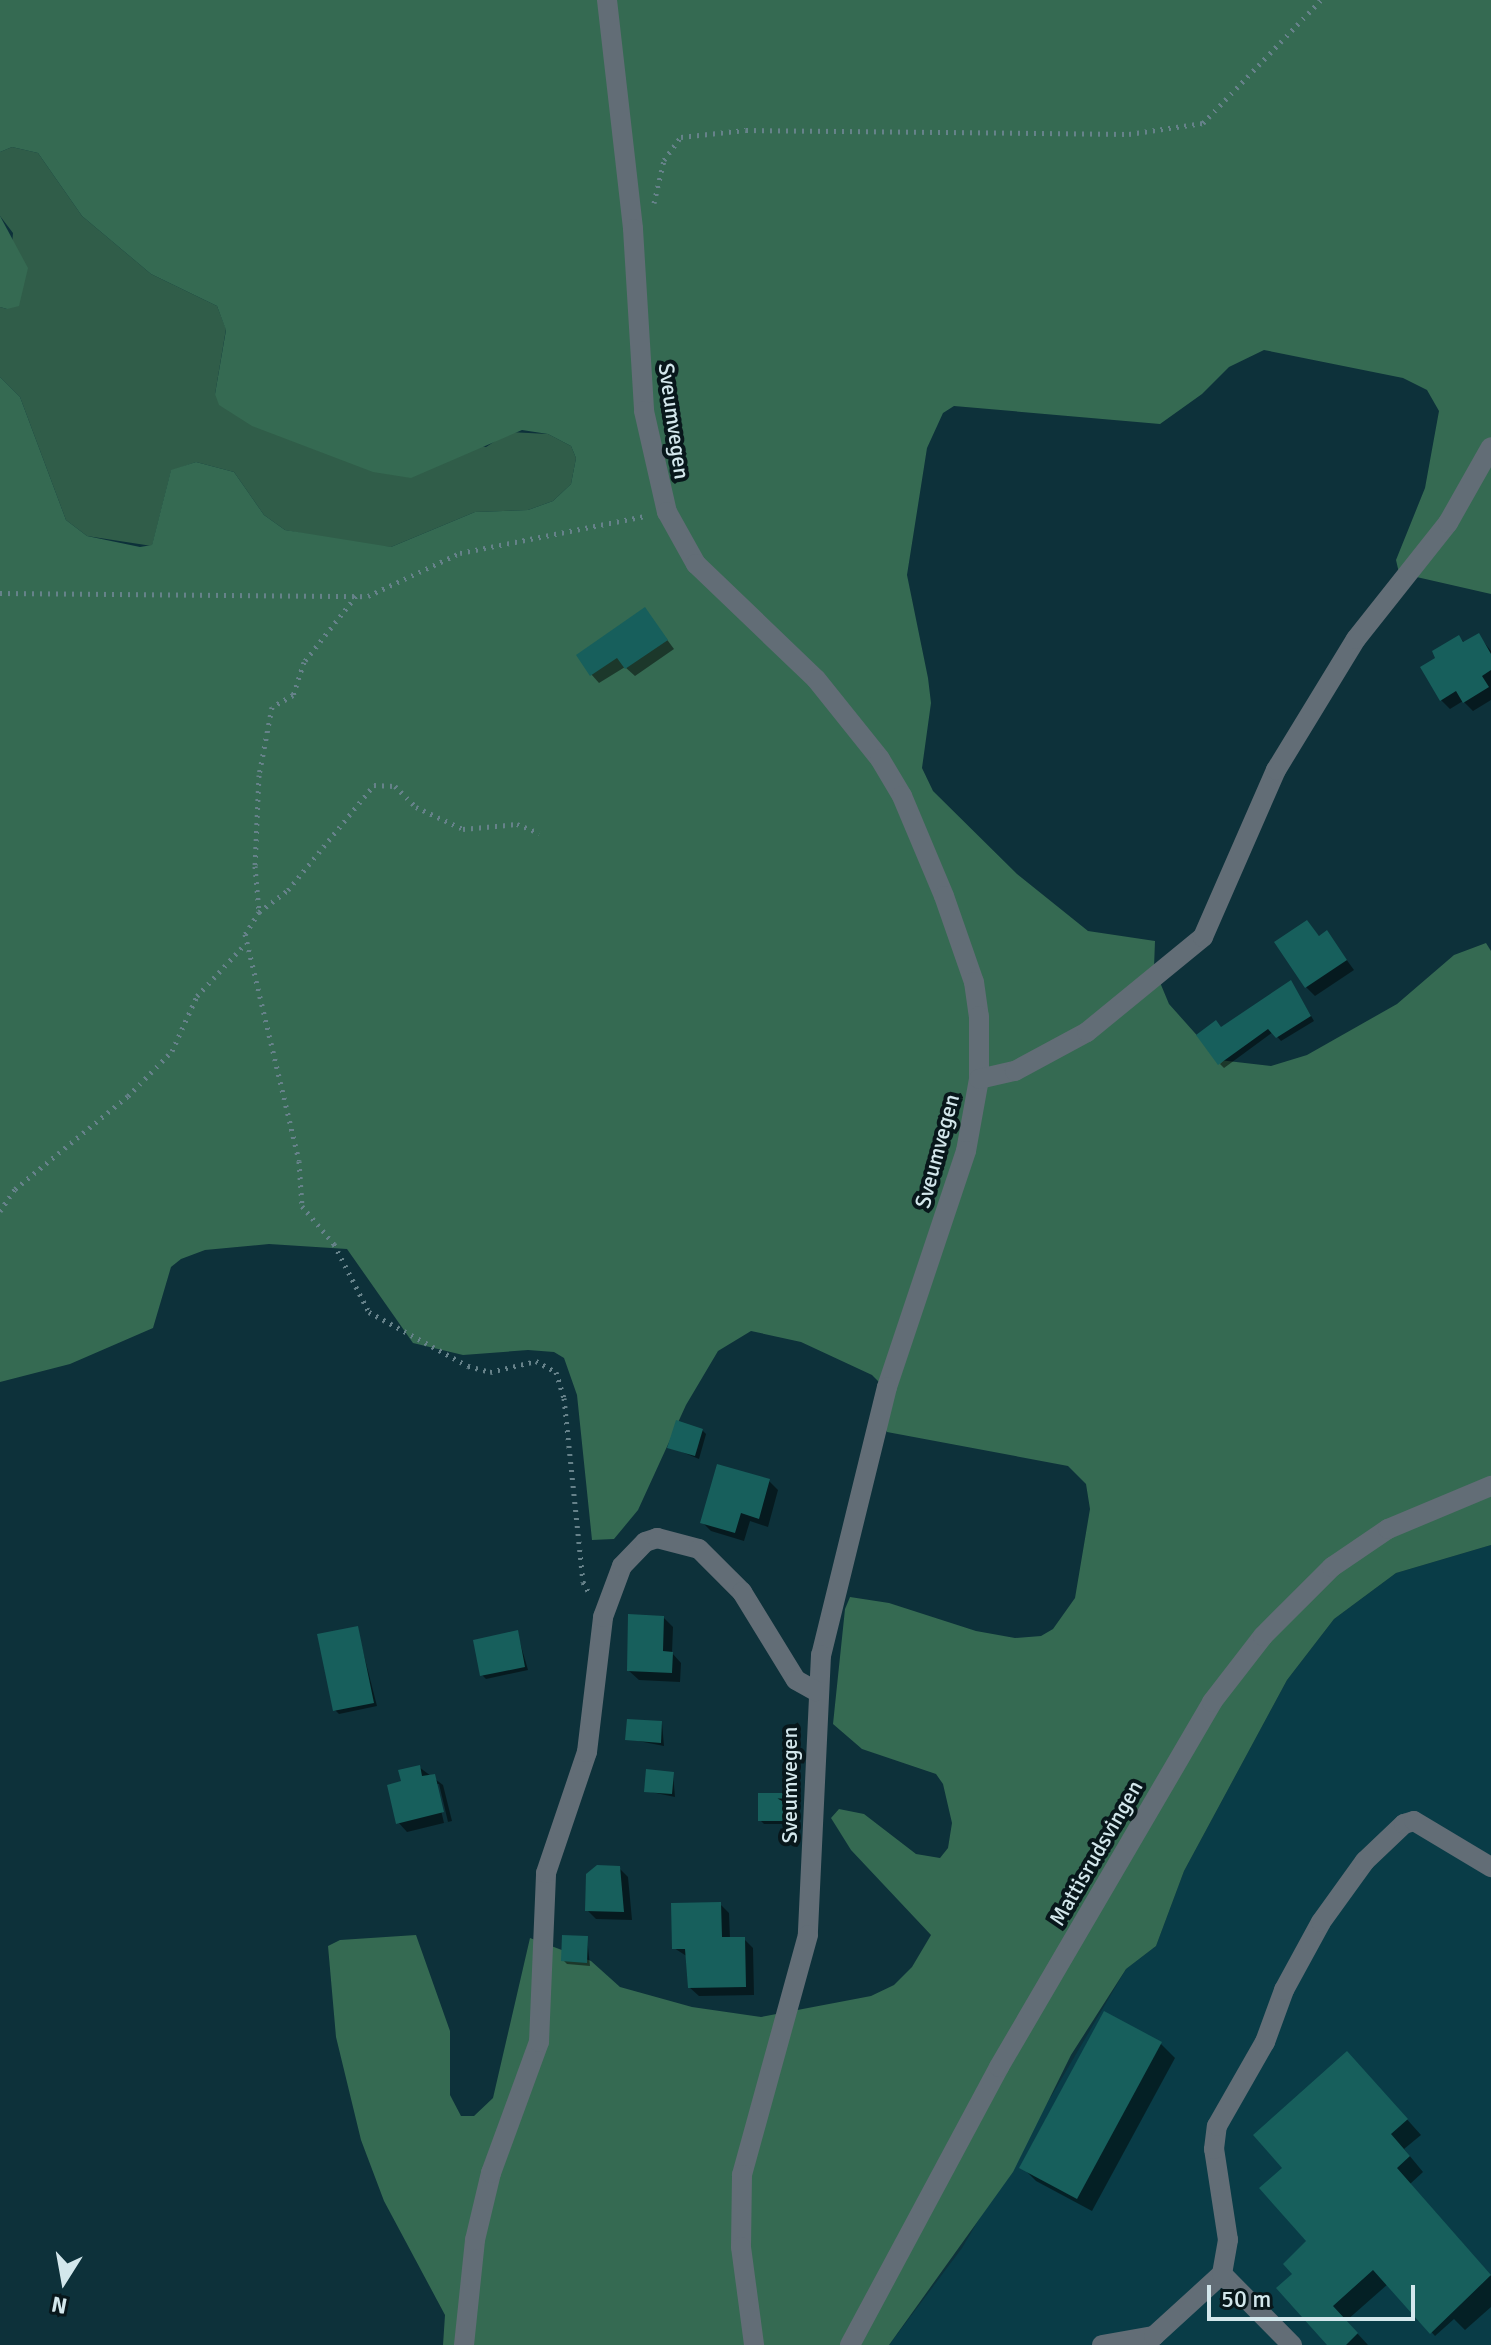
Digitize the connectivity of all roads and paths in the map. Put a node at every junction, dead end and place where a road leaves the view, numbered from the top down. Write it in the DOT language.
graph roads {
  1 [pos="607,0"];
  2 [pos="1321,0"];
  3 [pos="633,229"];
  4 [pos="1491,447"];
  5 [pos="667,512"];
  6 [pos="0,593"];
  7 [pos="356,596"];
  8 [pos="539,833"];
  9 [pos="259,912"];
  10 [pos="247,942"];
  11 [pos="979,1079"];
  12 [pos="0,1211"];
  13 [pos="1491,1486"];
  14 [pos="603,1617"];
  15 [pos="816,1691"];
  16 [pos="1491,1867"];
  17 [pos="1222,2274"];
  18 [pos="464,2345"];
  19 [pos="754,2345"];
  20 [pos="850,2345"];
  21 [pos="1102,2345"];
  22 [pos="1292,2345"];
  1 -- 3 [label="street, Sveumvegen"];
  2 -- 3 [label="path"];
  3 -- 5 [label="street, Sveumvegen"];
  4 -- 11 [label="street"];
  5 -- 7 [label="path"];
  5 -- 11 [label="street, Sveumvegen"];
  6 -- 7 [label="path"];
  7 -- 9 [label="path"];
  8 -- 9 [label="path"];
  9 -- 10 [label="path"];
  10 -- 12 [label="path"];
  10 -- 14 [label="path"];
  11 -- 15 [label="street, Sveumvegen"];
  13 -- 20 [label="street, Mattisrudsvingen"];
  14 -- 15 [label="street"];
  14 -- 18 [label="street"];
  15 -- 19 [label="street, Sveumvegen"];
  16 -- 17 [label="street"];
  17 -- 21 [label="street"];
  17 -- 22 [label="street"];
}
